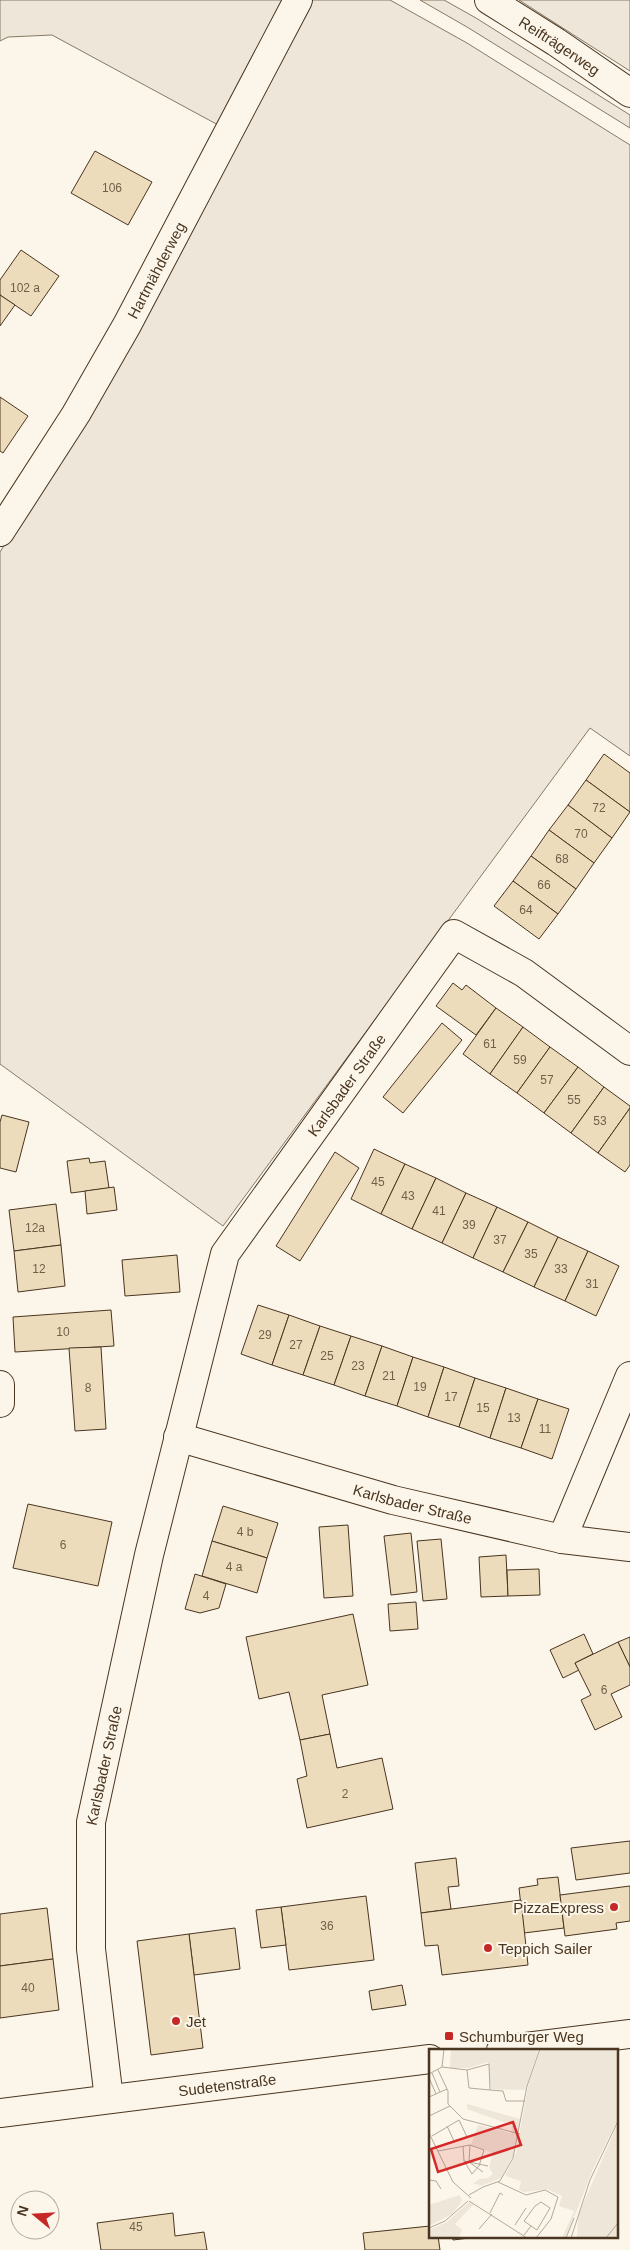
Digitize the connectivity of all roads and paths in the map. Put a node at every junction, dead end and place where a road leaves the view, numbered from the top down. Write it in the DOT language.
graph roads {
  1 [pos="298,0"];
  2 [pos="488,0"];
  3 [pos="630,93"];
  4 [pos="0,532"];
  5 [pos="630,1051"];
  6 [pos="630,1376"];
  7 [pos="0,1385"];
  8 [pos="0,1402"];
  9 [pos="178,1437"];
  10 [pos="562,1539"];
  11 [pos="630,1547"];
  12 [pos="630,2034"];
  13 [pos="508,2049"];
  14 [pos="429,2059"];
  15 [pos="109,2099"];
  16 [pos="8,2111"];
  1 -- 4 [label="street, Hartmähderweg"];
  2 -- 3 [label="street, Reifträgerweg"];
  5 -- 9 [label="street, Karlsbader Straße"];
  6 -- 10 [label="street"];
  7 -- 8 [label="street"];
  9 -- 10 [label="street, Karlsbader Straße"];
  9 -- 15 [label="street, Karlsbader Straße"];
  10 -- 11 [label="street, Karlsbader Straße"];
  12 -- 13 [label="street"];
  14 -- 15 [label="street, Sudetenstraße"];
  15 -- 16 [label="street, Sudetenstraße"];
}
